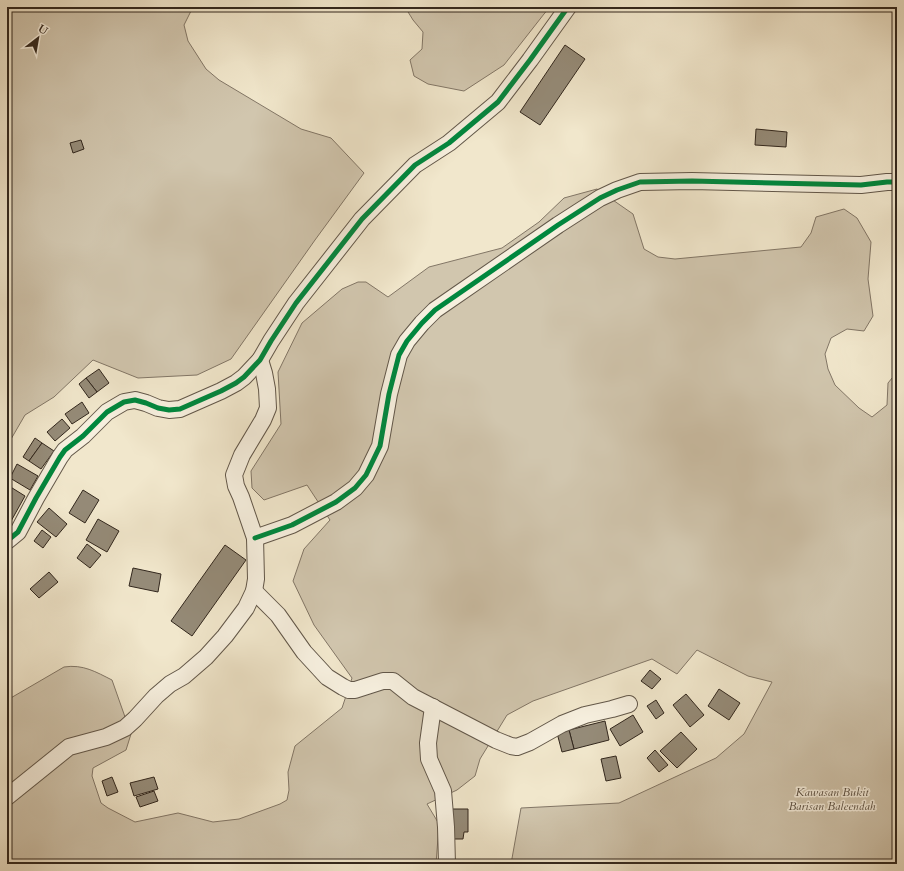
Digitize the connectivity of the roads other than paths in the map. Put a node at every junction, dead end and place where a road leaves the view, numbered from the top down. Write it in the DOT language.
graph roads {
  1 [pos="568,7"];
  2 [pos="897,182"];
  3 [pos="260,360"];
  4 [pos="255,538"];
  5 [pos="7,541"];
  6 [pos="254,591"];
  7 [pos="630,704"];
  8 [pos="433,707"];
  9 [pos="7,797"];
  10 [pos="447,864"];
  1 -- 3 [label="street"];
  2 -- 4 [label="street"];
  3 -- 4 [label="street"];
  3 -- 5 [label="street"];
  4 -- 6 [label="street"];
  6 -- 8 [label="street"];
  6 -- 9 [label="street"];
  7 -- 8 [label="street"];
  8 -- 10 [label="street"];
}
